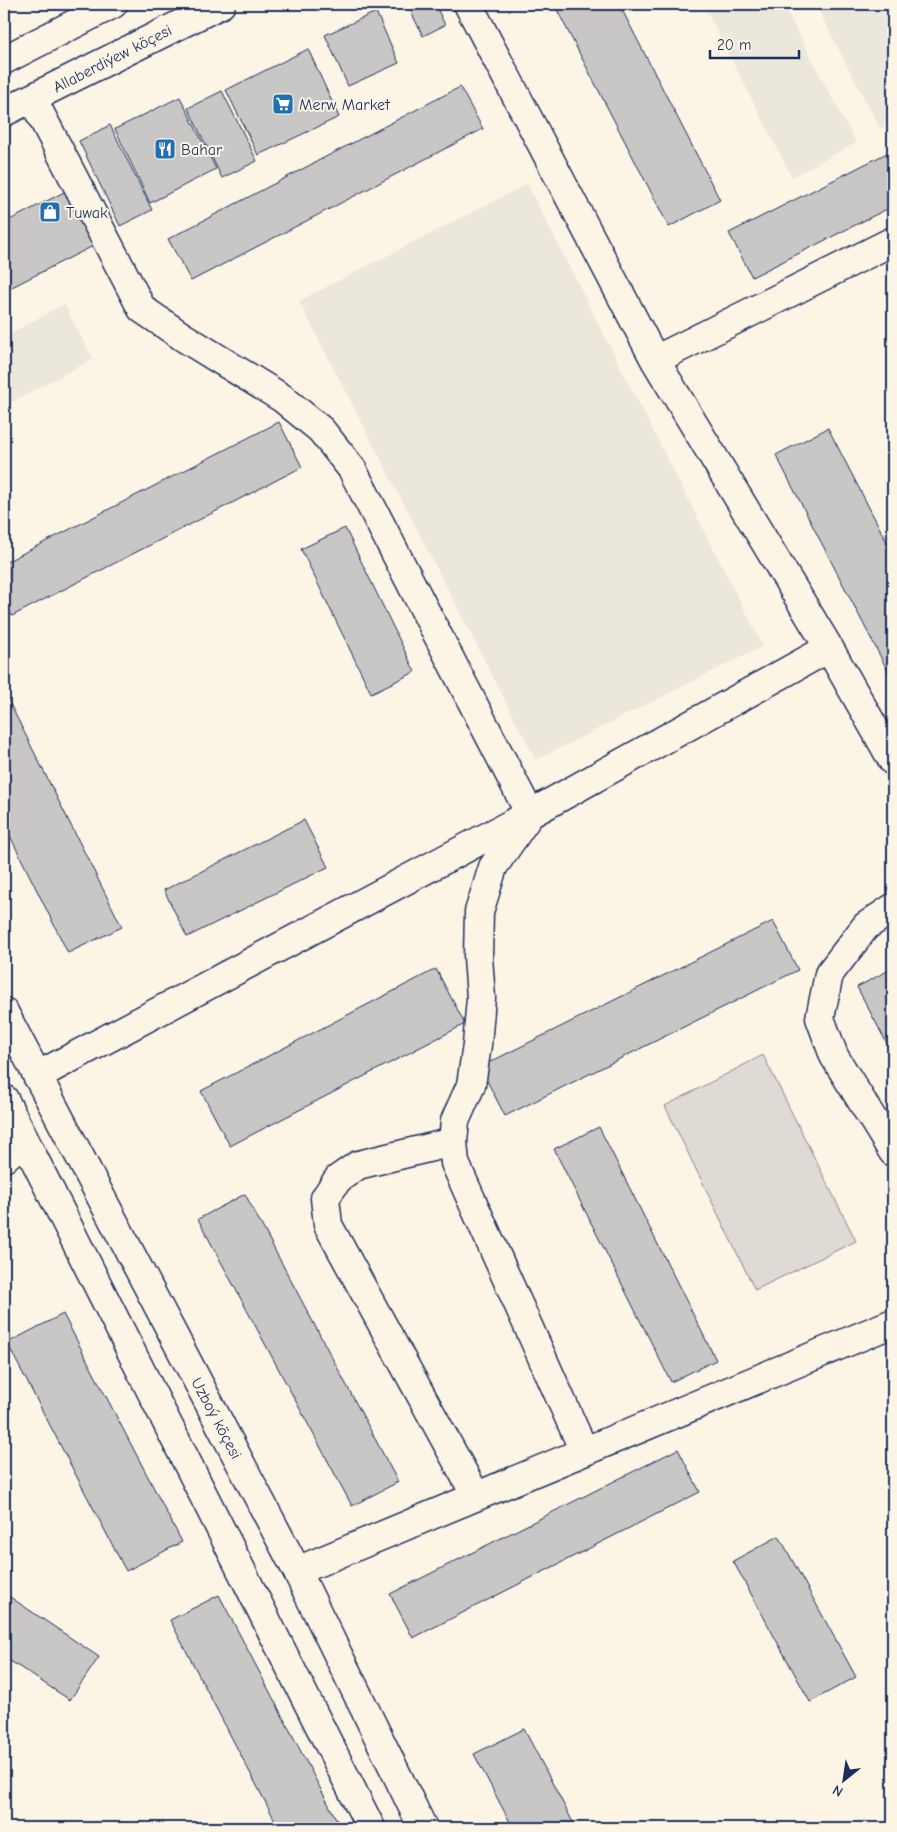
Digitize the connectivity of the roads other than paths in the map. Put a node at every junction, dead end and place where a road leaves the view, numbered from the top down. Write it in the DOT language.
graph roads {
  1 [pos="113,4"];
  2 [pos="221,4"];
  3 [pos="468,4"];
  4 [pos="4,60"];
  5 [pos="32,98"];
  6 [pos="4,112"];
  7 [pos="893,241"];
  8 [pos="655,360"];
  9 [pos="829,648"];
  10 [pos="893,761"];
  11 [pos="530,814"];
  12 [pos="893,908"];
  13 [pos="4,1012"];
  14 [pos="37,1076"];
  15 [pos="4,1099"];
  16 [pos="24,1140"];
  17 [pos="453,1142"];
  18 [pos="893,1152"];
  19 [pos="4,1158"];
  20 [pos="893,1323"];
  21 [pos="584,1451"];
  22 [pos="476,1496"];
  23 [pos="297,1571"];
  24 [pos="371,1828"];
  25 [pos="423,1828"];
  1 -- 4 [label="street"];
  2 -- 5 [label="street, Allaberdiýew köçesi"];
  3 -- 8 [label="street"];
  5 -- 6 [label="street, Allaberdiýew köçesi"];
  5 -- 11 [label="street"];
  7 -- 8 [label="street"];
  8 -- 9 [label="street"];
  9 -- 10 [label="street"];
  9 -- 11 [label="street"];
  11 -- 14 [label="street"];
  11 -- 17 [label="street"];
  12 -- 18 [label="street"];
  13 -- 14 [label="street, Uzboý köçesi"];
  14 -- 23 [label="street, Uzboý köçesi"];
  15 -- 16 [label="street"];
  16 -- 19 [label="street"];
  16 -- 24 [label="street"];
  17 -- 21 [label="street"];
  17 -- 22 [label="street"];
  20 -- 21 [label="street"];
  21 -- 22 [label="street"];
  22 -- 23 [label="street"];
  23 -- 25 [label="street, Uzboý köçesi"];
}
